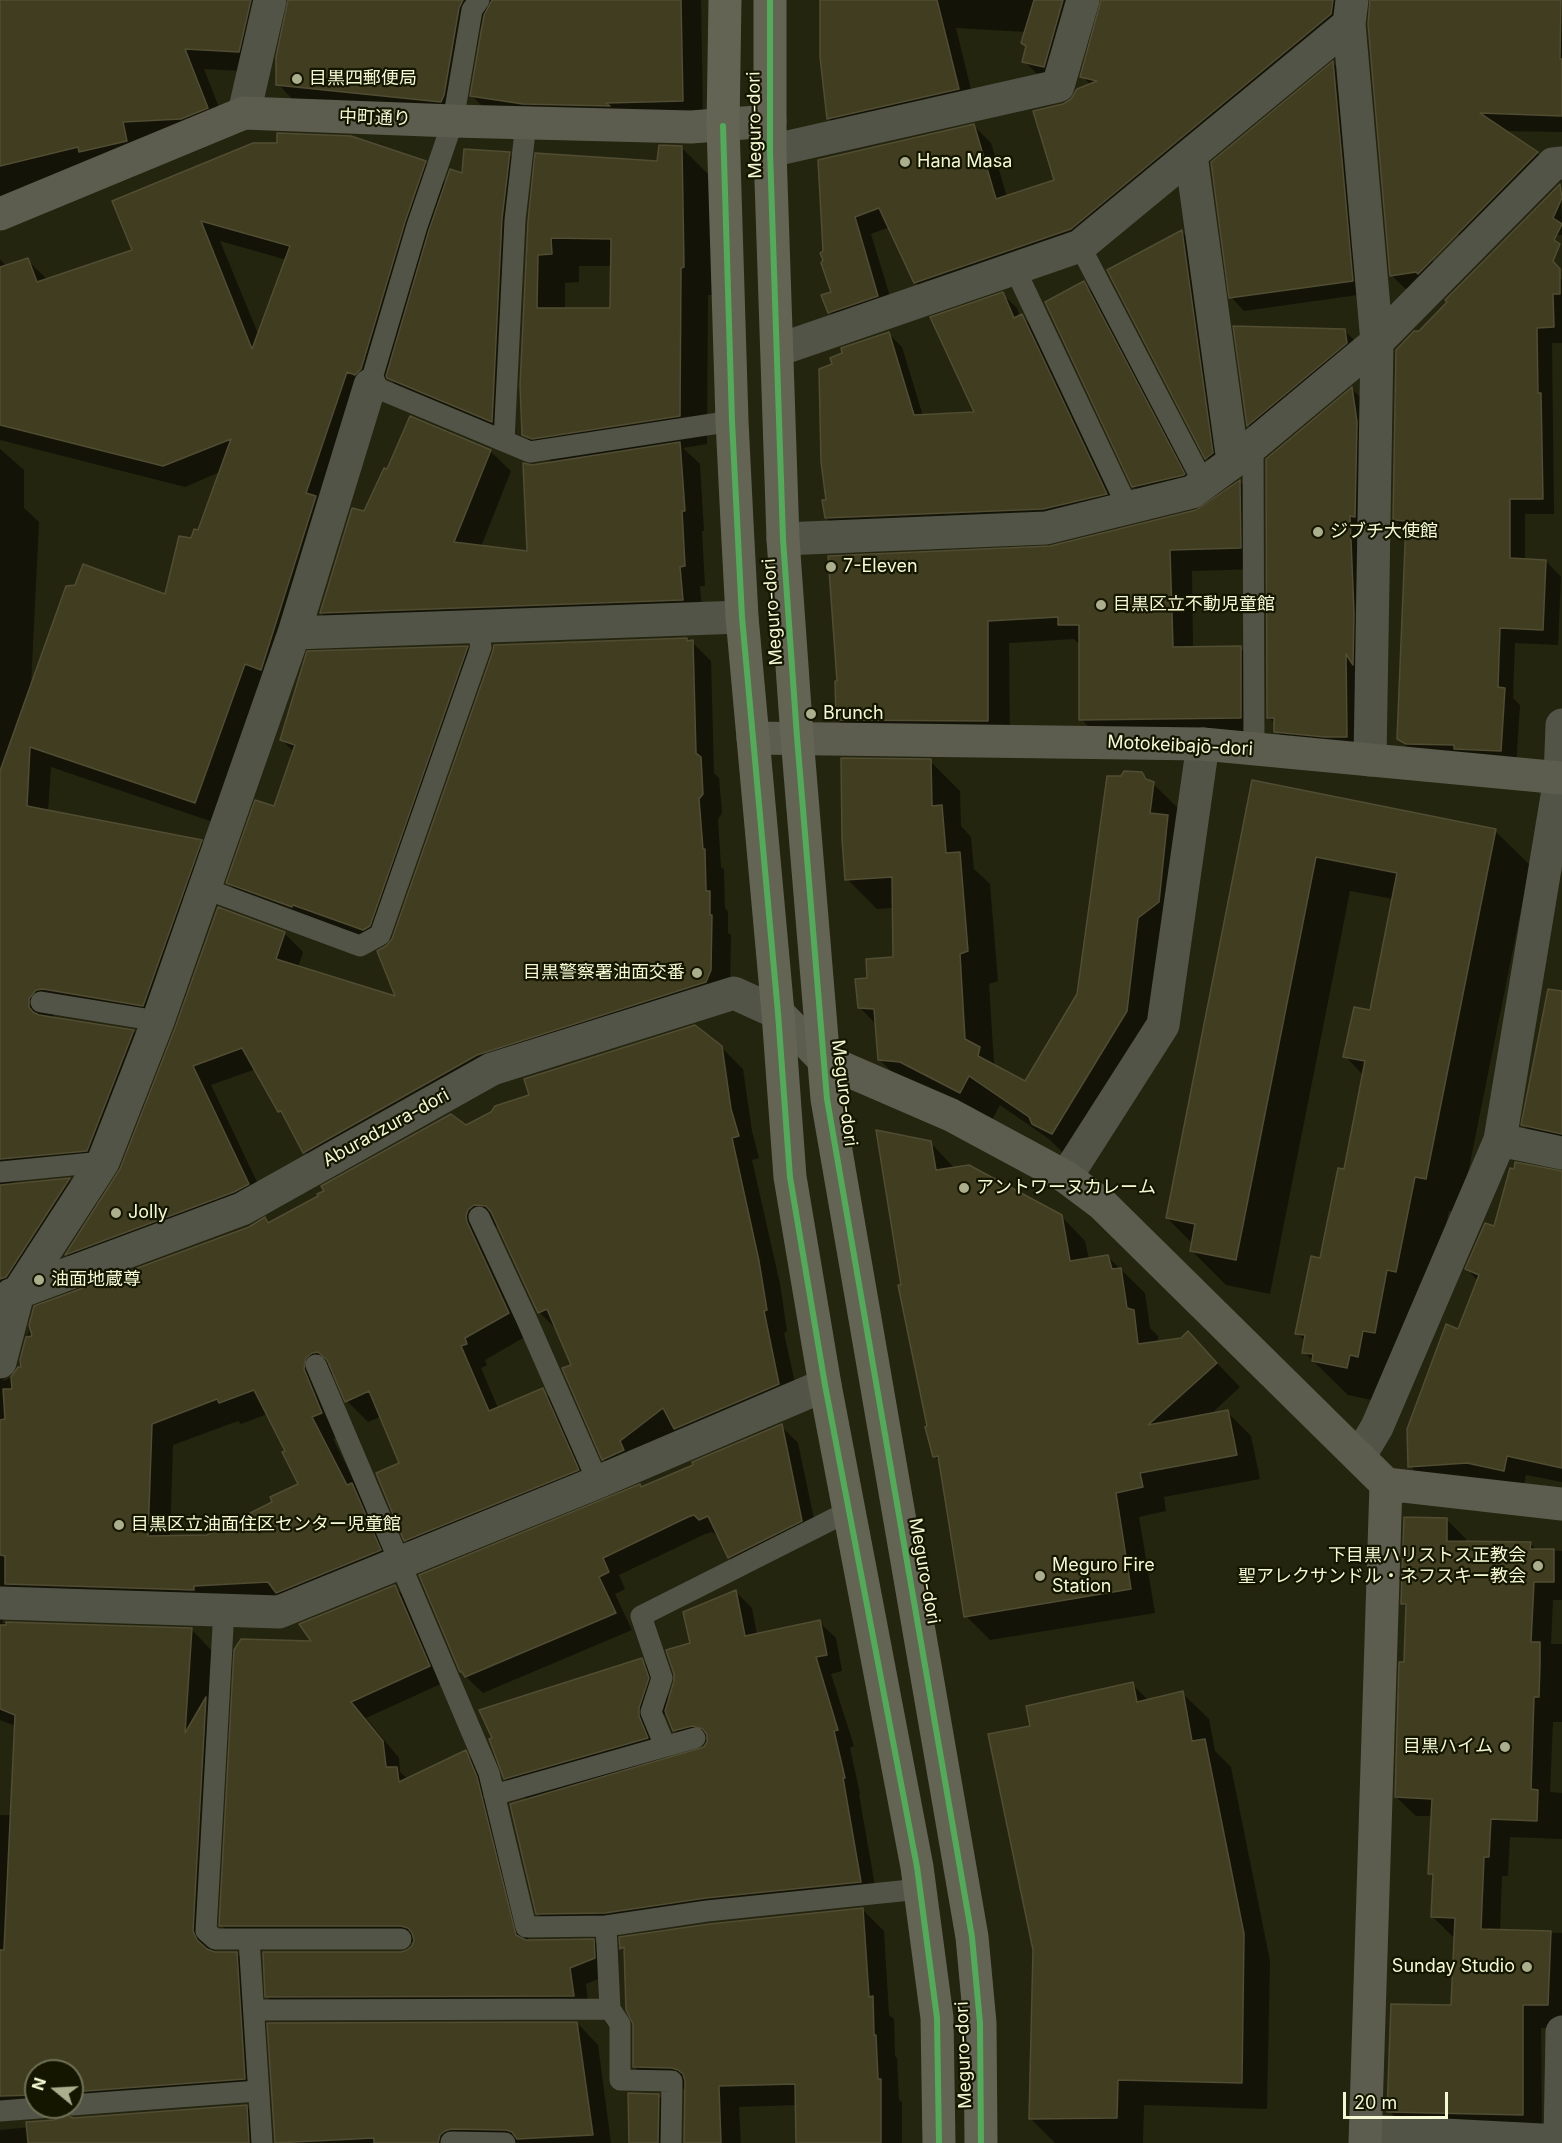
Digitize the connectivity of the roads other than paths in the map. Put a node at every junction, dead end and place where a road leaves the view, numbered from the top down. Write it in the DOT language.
graph roads {
  1 [pos="270,0"];
  2 [pos="479,0"];
  3 [pos="725,0"];
  4 [pos="770,0"];
  5 [pos="1083,0"];
  6 [pos="1351,12"];
  7 [pos="244,112"];
  8 [pos="453,121"];
  9 [pos="526,123"];
  10 [pos="723,126"];
  11 [pos="770,136"];
  12 [pos="1191,155"];
  13 [pos="1562,163"];
  14 [pos="0,214"];
  15 [pos="1080,246"];
  16 [pos="1015,269"];
  17 [pos="1377,342"];
  18 [pos="778,350"];
  19 [pos="370,385"];
  20 [pos="732,421"];
  21 [pos="504,441"];
  22 [pos="1243,454"];
  23 [pos="1204,484"];
  24 [pos="1128,508"];
  25 [pos="783,539"];
  26 [pos="742,617"];
  27 [pos="477,627"];
  28 [pos="294,633"];
  29 [pos="1562,725"];
  30 [pos="797,737"];
  31 [pos="753,738"];
  32 [pos="1203,744"];
  33 [pos="1254,749"];
  34 [pos="1370,760"];
  35 [pos="1561,778"];
  36 [pos="206,889"];
  37 [pos="41,1002"];
  38 [pos="778,1013"];
  39 [pos="158,1022"];
  40 [pos="824,1060"];
  41 [pos="1500,1140"];
  42 [pos="1562,1153"];
  43 [pos="103,1162"];
  44 [pos="0,1172"];
  45 [pos="1066,1177"];
  46 [pos="479,1217"];
  47 [pos="9,1295"];
  48 [pos="0,1362"];
  49 [pos="316,1365"];
  50 [pos="825,1384"];
  51 [pos="1359,1457"];
  52 [pos="598,1482"];
  53 [pos="1386,1484"];
  54 [pos="1562,1504"];
  55 [pos="849,1511"];
  56 [pos="401,1562"];
  57 [pos="0,1603"];
  58 [pos="224,1609"];
  59 [pos="695,1738"];
  60 [pos="665,1746"];
  61 [pos="494,1795"];
  62 [pos="920,1889"];
  63 [pos="606,1926"];
  64 [pos="249,1939"];
  65 [pos="401,1939"];
  66 [pos="610,2009"];
  67 [pos="254,2010"];
  68 [pos="1562,2032"];
  69 [pos="258,2091"];
  70 [pos="84,2104"];
  71 [pos="24,2109"];
  72 [pos="0,2111"];
  73 [pos="1366,2137"];
  74 [pos="451,2142"];
  75 [pos="1561,2142"];
  76 [pos="262,2143"];
  77 [pos="505,2143"];
  78 [pos="671,2143"];
  79 [pos="939,2143"];
  80 [pos="981,2143"];
  1 -- 7 [label="street"];
  2 -- 8 [label="lane"];
  3 -- 10 [label="main road, Meguro-dori"];
  4 -- 11 [label="main road, Meguro-dori"];
  5 -- 11 [label="street"];
  6 -- 12 [label="street"];
  6 -- 17 [label="street"];
  7 -- 8 [label="street, 中町通り"];
  7 -- 14 [label="street, 中町通り"];
  8 -- 9 [label="street, 中町通り"];
  8 -- 19 [label="lane"];
  9 -- 10 [label="street, 中町通り"];
  9 -- 21 [label="lane"];
  10 -- 11 [label="street, 中町通り"];
  10 -- 20 [label="main road, Meguro-dori"];
  11 -- 18 [label="main road, Meguro-dori"];
  12 -- 15 [label="street"];
  12 -- 22 [label="street"];
  13 -- 17 [label="street"];
  15 -- 16 [label="street"];
  15 -- 23 [label="lane"];
  16 -- 18 [label="street"];
  16 -- 24 [label="lane"];
  17 -- 22 [label="street"];
  17 -- 34 [label="street"];
  18 -- 25 [label="main road, Meguro-dori"];
  19 -- 21 [label="lane"];
  19 -- 28 [label="street"];
  20 -- 21 [label="lane"];
  20 -- 26 [label="main road, Meguro-dori"];
  22 -- 23 [label="street"];
  22 -- 33 [label="lane"];
  23 -- 24 [label="street"];
  24 -- 25 [label="street"];
  25 -- 30 [label="main road, Meguro-dori"];
  26 -- 27 [label="street"];
  26 -- 31 [label="main road, Meguro-dori"];
  27 -- 28 [label="street"];
  27 -- 36 [label="lane"];
  28 -- 36 [label="street"];
  29 -- 35 [label="street"];
  30 -- 31 [label="street, Motokeibajō-dori"];
  30 -- 32 [label="street, Motokeibajō-dori"];
  30 -- 40 [label="main road, Meguro-dori"];
  31 -- 38 [label="main road, Meguro-dori"];
  32 -- 33 [label="street, Motokeibajō-dori"];
  32 -- 45 [label="street"];
  33 -- 34 [label="street, Motokeibajō-dori"];
  34 -- 35 [label="street, Motokeibajō-dori"];
  35 -- 41 [label="street"];
  36 -- 39 [label="street"];
  37 -- 39 [label="lane"];
  38 -- 40 [label="street"];
  38 -- 47 [label="street, Aburadzura-dori"];
  38 -- 50 [label="main road, Meguro-dori"];
  39 -- 43 [label="street"];
  40 -- 45 [label="street"];
  40 -- 80 [label="main road, Meguro-dori"];
  41 -- 42 [label="street"];
  41 -- 51 [label="street"];
  43 -- 44 [label="lane"];
  43 -- 47 [label="street"];
  45 -- 51 [label="street"];
  46 -- 52 [label="lane"];
  47 -- 48 [label="street"];
  49 -- 56 [label="lane"];
  50 -- 52 [label="street"];
  50 -- 55 [label="main road, Meguro-dori"];
  51 -- 53 [label="street"];
  52 -- 56 [label="street"];
  53 -- 54 [label="street"];
  53 -- 73 [label="street"];
  55 -- 60 [label="lane"];
  55 -- 62 [label="main road, Meguro-dori"];
  56 -- 58 [label="street"];
  56 -- 61 [label="lane"];
  57 -- 58 [label="street"];
  58 -- 64 [label="lane"];
  59 -- 60 [label="lane"];
  60 -- 61 [label="lane"];
  61 -- 63 [label="lane"];
  62 -- 63 [label="lane"];
  62 -- 79 [label="main road, Meguro-dori"];
  63 -- 66 [label="lane"];
  64 -- 65 [label="lane"];
  64 -- 67 [label="lane"];
  66 -- 67 [label="lane"];
  66 -- 78 [label="lane"];
  67 -- 69 [label="lane"];
  68 -- 75 [label="street"];
  69 -- 70 [label="lane"];
  69 -- 76 [label="lane"];
  71 -- 72 [label="lane"];
  73 -- 75 [label="street"];
  74 -- 77 [label="lane"];
}
